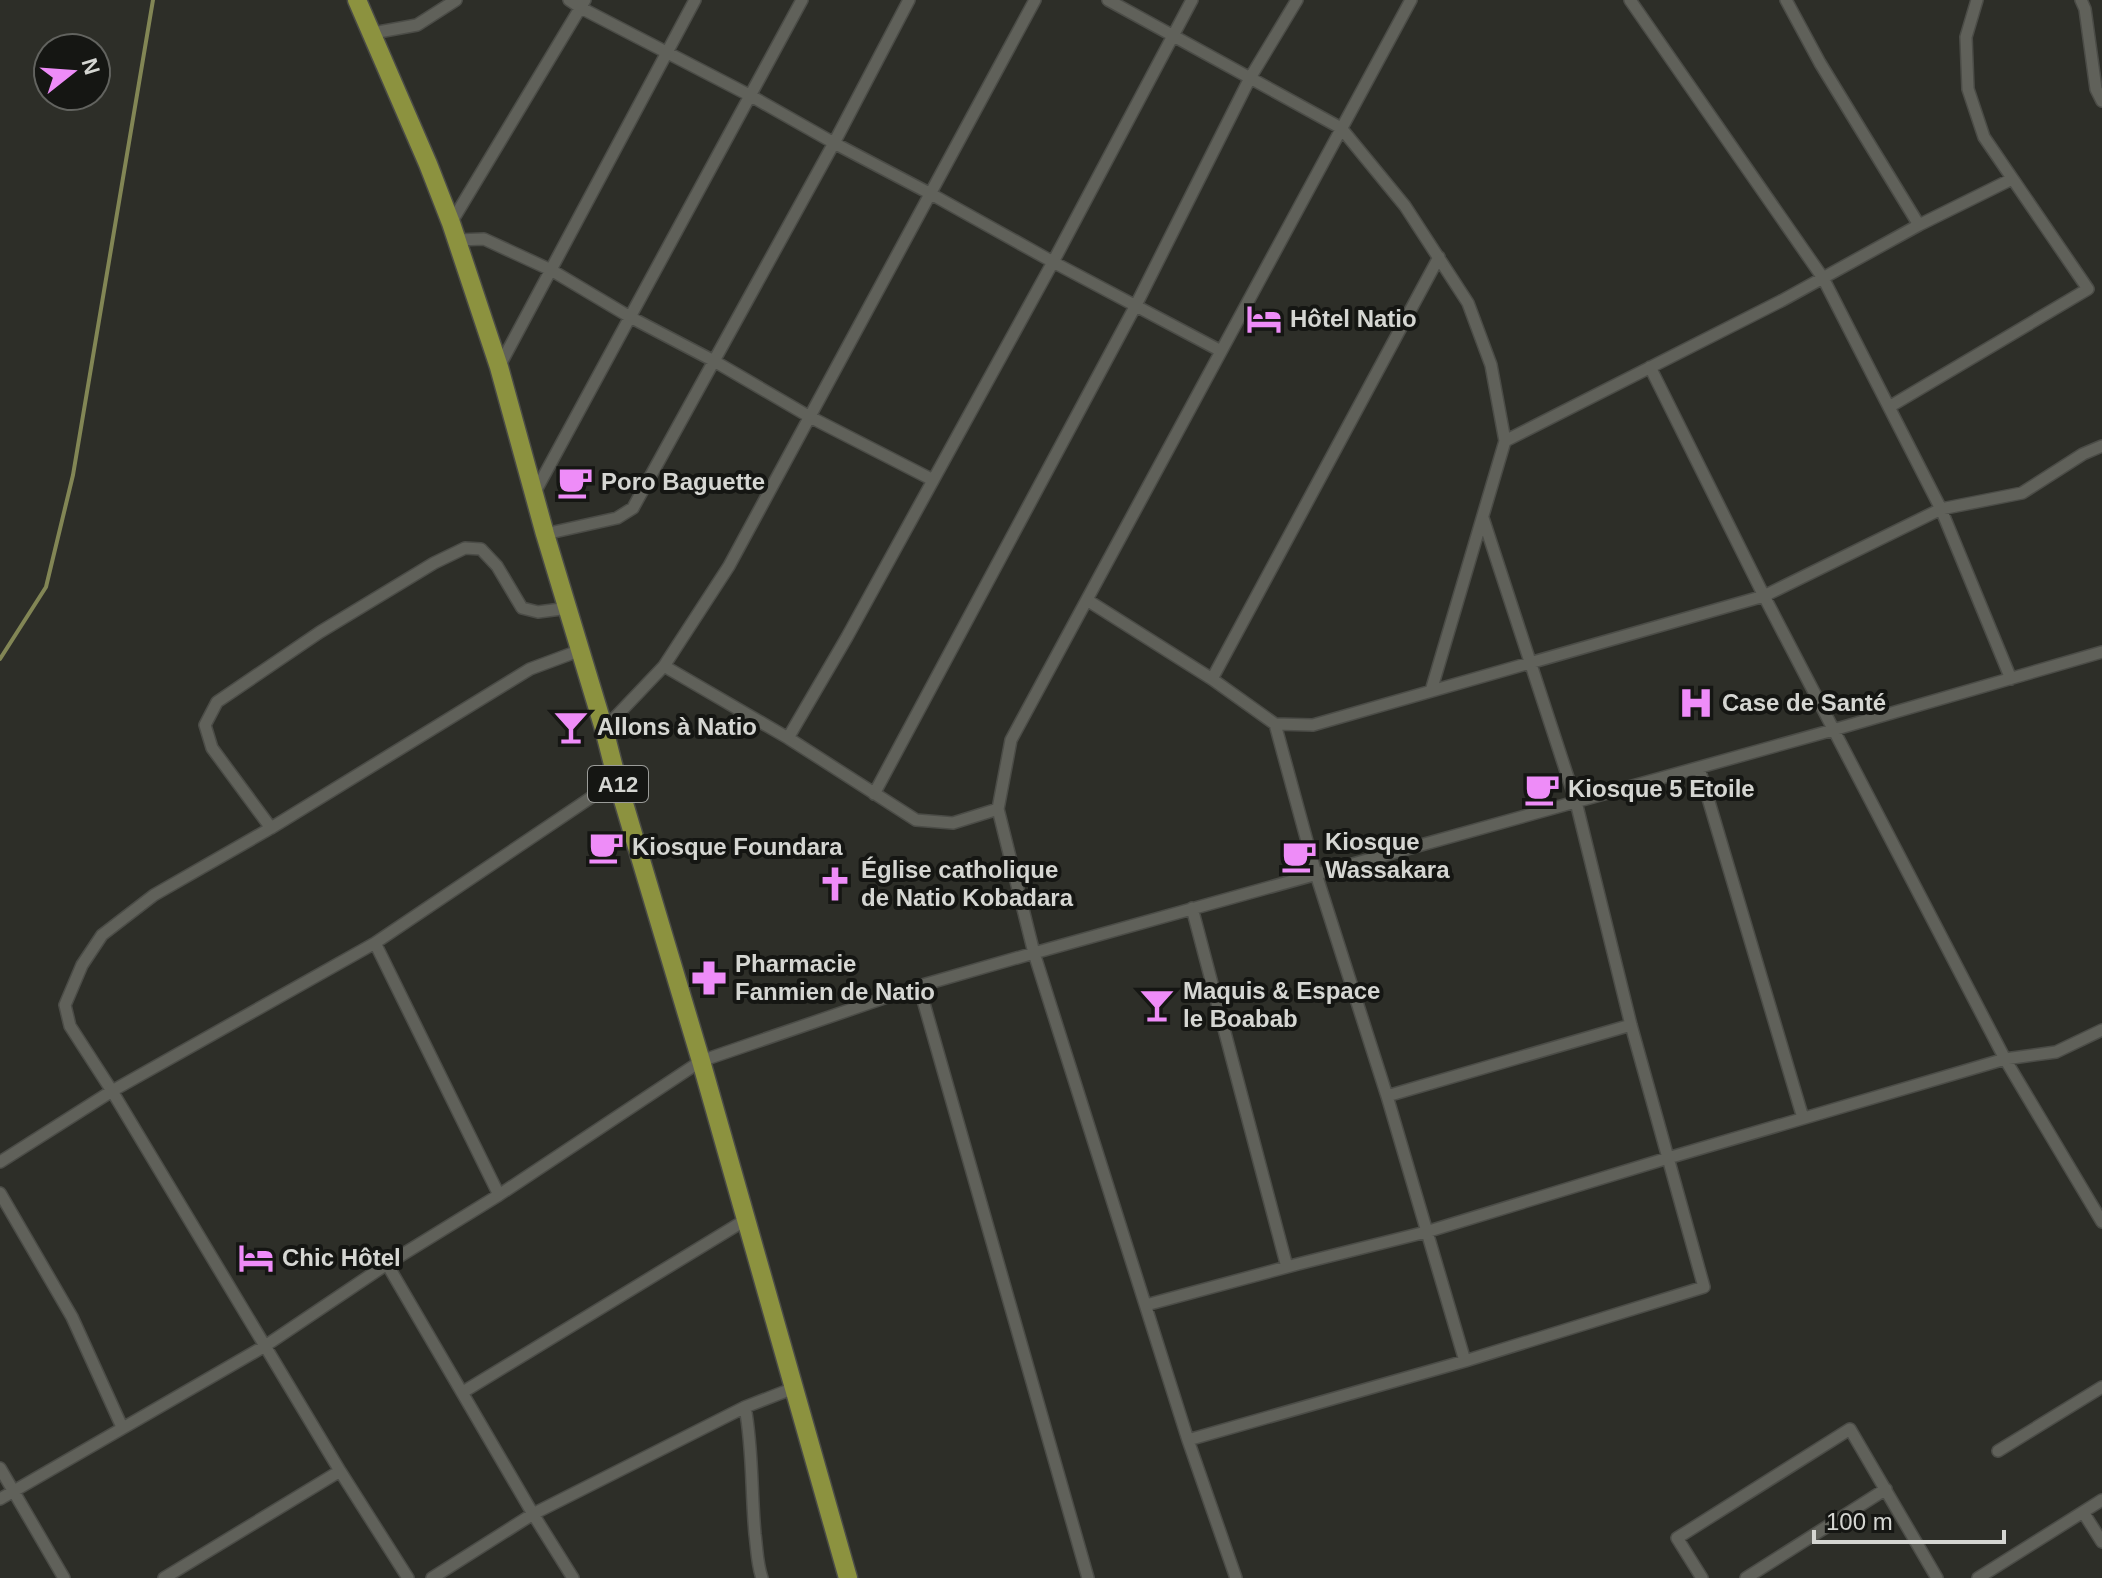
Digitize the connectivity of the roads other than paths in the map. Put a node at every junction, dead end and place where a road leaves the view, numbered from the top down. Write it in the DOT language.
graph roads {
  1 [pos="357,0"];
  2 [pos="456,0"];
  3 [pos="569,0"];
  4 [pos="695,0"];
  5 [pos="802,0"];
  6 [pos="909,0"];
  7 [pos="1035,0"];
  8 [pos="1108,0"];
  9 [pos="1192,0"];
  10 [pos="1297,0"];
  11 [pos="1411,0"];
  12 [pos="1630,0"];
  13 [pos="1786,0"];
  14 [pos="1977,0"];
  15 [pos="2081,0"];
  16 [pos="583,4"];
  17 [pos="373,33"];
  18 [pos="1172,35"];
  19 [pos="666,54"];
  20 [pos="1250,78"];
  21 [pos="751,96"];
  22 [pos="2102,101"];
  23 [pos="1341,128"];
  24 [pos="834,143"];
  25 [pos="2012,179"];
  26 [pos="931,194"];
  27 [pos="1919,225"];
  28 [pos="454,232"];
  29 [pos="1439,257"];
  30 [pos="1053,262"];
  31 [pos="551,270"];
  32 [pos="1823,278"];
  33 [pos="1136,305"];
  34 [pos="630,317"];
  35 [pos="1221,351"];
  36 [pos="714,361"];
  37 [pos="499,367"];
  38 [pos="1650,367"];
  39 [pos="1889,407"];
  40 [pos="810,417"];
  41 [pos="1505,441"];
  42 [pos="2102,446"];
  43 [pos="933,480"];
  44 [pos="534,494"];
  45 [pos="1941,509"];
  46 [pos="1483,518"];
  47 [pos="545,534"];
  48 [pos="1764,596"];
  49 [pos="1087,600"];
  50 [pos="569,608"];
  51 [pos="581,650"];
  52 [pos="2102,652"];
  53 [pos="1529,663"];
  54 [pos="664,666"];
  55 [pos="1212,679"];
  56 [pos="2011,679"];
  57 [pos="1431,691"];
  58 [pos="1275,724"];
  59 [pos="604,729"];
  60 [pos="1833,730"];
  61 [pos="788,738"];
  62 [pos="1699,768"];
  63 [pos="617,780"];
  64 [pos="874,794"];
  65 [pos="1576,802"];
  66 [pos="998,809"];
  67 [pos="271,828"];
  68 [pos="1316,874"];
  69 [pos="1192,908"];
  70 [pos="375,943"];
  71 [pos="1034,953"];
  72 [pos="919,986"];
  73 [pos="1631,1025"];
  74 [pos="2102,1030"];
  75 [pos="2005,1059"];
  76 [pos="701,1061"];
  77 [pos="112,1091"];
  78 [pos="1387,1096"];
  79 [pos="1803,1118"];
  80 [pos="1668,1158"];
  81 [pos="0,1162"];
  82 [pos="0,1193"];
  83 [pos="499,1195"];
  84 [pos="2098,1205"];
  85 [pos="747,1219"];
  86 [pos="2102,1222"];
  87 [pos="1426,1232"];
  88 [pos="387,1264"];
  89 [pos="1287,1267"];
  90 [pos="1146,1305"];
  91 [pos="265,1346"];
  92 [pos="1465,1361"];
  93 [pos="2102,1387"];
  94 [pos="794,1388"];
  95 [pos="463,1392"];
  96 [pos="745,1407"];
  97 [pos="122,1427"];
  98 [pos="1188,1440"];
  99 [pos="1998,1451"];
  100 [pos="0,1468"];
  101 [pos="340,1471"];
  102 [pos="1886,1489"];
  103 [pos="14,1490"];
  104 [pos="0,1499"];
  105 [pos="2102,1500"];
  106 [pos="2083,1512"];
  107 [pos="533,1514"];
  108 [pos="2102,1542"];
  109 [pos="64,1578"];
  110 [pos="164,1578"];
  111 [pos="408,1578"];
  112 [pos="432,1578"];
  113 [pos="573,1578"];
  114 [pos="762,1578"];
  115 [pos="848,1578"];
  116 [pos="1088,1578"];
  117 [pos="1236,1578"];
  118 [pos="1702,1578"];
  119 [pos="1746,1578"];
  120 [pos="1937,1578"];
  121 [pos="1978,1578"];
  1 -- 17 [label="main road, A12"];
  2 -- 17 [label="street"];
  3 -- 16 [label="street"];
  4 -- 19 [label="street"];
  5 -- 21 [label="street"];
  6 -- 24 [label="street"];
  7 -- 26 [label="street"];
  8 -- 18 [label="street"];
  9 -- 18 [label="street"];
  10 -- 20 [label="street"];
  11 -- 23 [label="street"];
  12 -- 32 [label="street"];
  13 -- 27 [label="street"];
  14 -- 25 [label="street"];
  15 -- 22 [label="street"];
  16 -- 19 [label="street"];
  16 -- 28 [label="street"];
  17 -- 28 [label="main road, A12"];
  18 -- 20 [label="street"];
  18 -- 30 [label="street"];
  19 -- 21 [label="street"];
  19 -- 31 [label="street"];
  20 -- 23 [label="street"];
  20 -- 33 [label="street"];
  21 -- 24 [label="street"];
  21 -- 34 [label="street"];
  23 -- 29 [label="street"];
  23 -- 35 [label="street"];
  24 -- 26 [label="street"];
  24 -- 36 [label="street"];
  25 -- 27 [label="street"];
  25 -- 39 [label="street"];
  26 -- 30 [label="street"];
  26 -- 40 [label="street"];
  27 -- 32 [label="street"];
  28 -- 31 [label="street"];
  28 -- 37 [label="main road, A12"];
  29 -- 41 [label="street"];
  29 -- 55 [label="street"];
  30 -- 33 [label="street"];
  30 -- 43 [label="street"];
  31 -- 34 [label="street"];
  31 -- 37 [label="street"];
  32 -- 38 [label="street"];
  32 -- 39 [label="street"];
  33 -- 35 [label="street"];
  33 -- 64 [label="street"];
  34 -- 36 [label="street"];
  34 -- 44 [label="street"];
  35 -- 49 [label="street"];
  36 -- 40 [label="street"];
  36 -- 47 [label="street"];
  37 -- 44 [label="main road, A12"];
  38 -- 41 [label="street"];
  38 -- 48 [label="street"];
  39 -- 45 [label="street"];
  40 -- 43 [label="street"];
  40 -- 54 [label="street"];
  41 -- 46 [label="street"];
  42 -- 45 [label="street"];
  43 -- 61 [label="street"];
  44 -- 47 [label="main road, A12"];
  45 -- 48 [label="street"];
  45 -- 56 [label="street"];
  46 -- 53 [label="street"];
  46 -- 57 [label="street"];
  47 -- 50 [label="main road, A12"];
  48 -- 53 [label="street"];
  48 -- 60 [label="street"];
  49 -- 55 [label="street"];
  49 -- 66 [label="street"];
  50 -- 51 [label="main road, A12"];
  50 -- 67 [label="street"];
  51 -- 59 [label="main road, A12"];
  51 -- 67 [label="street"];
  52 -- 56 [label="street"];
  53 -- 57 [label="street"];
  53 -- 65 [label="street"];
  54 -- 59 [label="street"];
  54 -- 61 [label="street"];
  55 -- 58 [label="street"];
  56 -- 60 [label="street"];
  57 -- 58 [label="street"];
  58 -- 68 [label="street"];
  59 -- 63 [label="main road, A12"];
  60 -- 62 [label="street"];
  60 -- 75 [label="street"];
  61 -- 64 [label="street"];
  62 -- 65 [label="street"];
  62 -- 79 [label="street"];
  63 -- 70 [label="street"];
  63 -- 76 [label="main road, A12"];
  64 -- 66 [label="street"];
  65 -- 68 [label="street"];
  65 -- 73 [label="street"];
  66 -- 71 [label="street"];
  67 -- 77 [label="street"];
  68 -- 69 [label="street"];
  68 -- 78 [label="street"];
  69 -- 71 [label="street"];
  69 -- 89 [label="street"];
  70 -- 77 [label="street"];
  70 -- 83 [label="street"];
  71 -- 72 [label="street"];
  71 -- 90 [label="street"];
  72 -- 76 [label="street"];
  72 -- 116 [label="street"];
  73 -- 78 [label="street"];
  73 -- 80 [label="street"];
  74 -- 75 [label="street"];
  75 -- 79 [label="street"];
  75 -- 84 [label="street"];
  76 -- 83 [label="street"];
  76 -- 85 [label="main road, A12"];
  77 -- 81 [label="street"];
  77 -- 91 [label="street"];
  78 -- 87 [label="street"];
  79 -- 80 [label="street"];
  80 -- 87 [label="street"];
  80 -- 92 [label="street"];
  82 -- 97 [label="street"];
  83 -- 88 [label="street"];
  84 -- 86 [label="street"];
  85 -- 94 [label="main road, A12"];
  85 -- 95 [label="street"];
  87 -- 89 [label="street"];
  87 -- 92 [label="street"];
  88 -- 91 [label="street"];
  88 -- 95 [label="street"];
  89 -- 90 [label="street"];
  90 -- 98 [label="street"];
  91 -- 97 [label="street"];
  91 -- 101 [label="street"];
  92 -- 98 [label="street"];
  93 -- 99 [label="street"];
  94 -- 96 [label="street"];
  94 -- 115 [label="main road, A12"];
  95 -- 107 [label="street"];
  96 -- 107 [label="street"];
  96 -- 114 [label="street"];
  97 -- 103 [label="street"];
  98 -- 117 [label="street"];
  100 -- 103 [label="street"];
  101 -- 110 [label="street"];
  101 -- 111 [label="street"];
  102 -- 118 [label="street"];
  102 -- 119 [label="street"];
  102 -- 120 [label="street"];
  103 -- 104 [label="street"];
  103 -- 109 [label="street"];
  105 -- 106 [label="street"];
  106 -- 108 [label="street"];
  106 -- 121 [label="street"];
  107 -- 112 [label="street"];
  107 -- 113 [label="street"];
}
